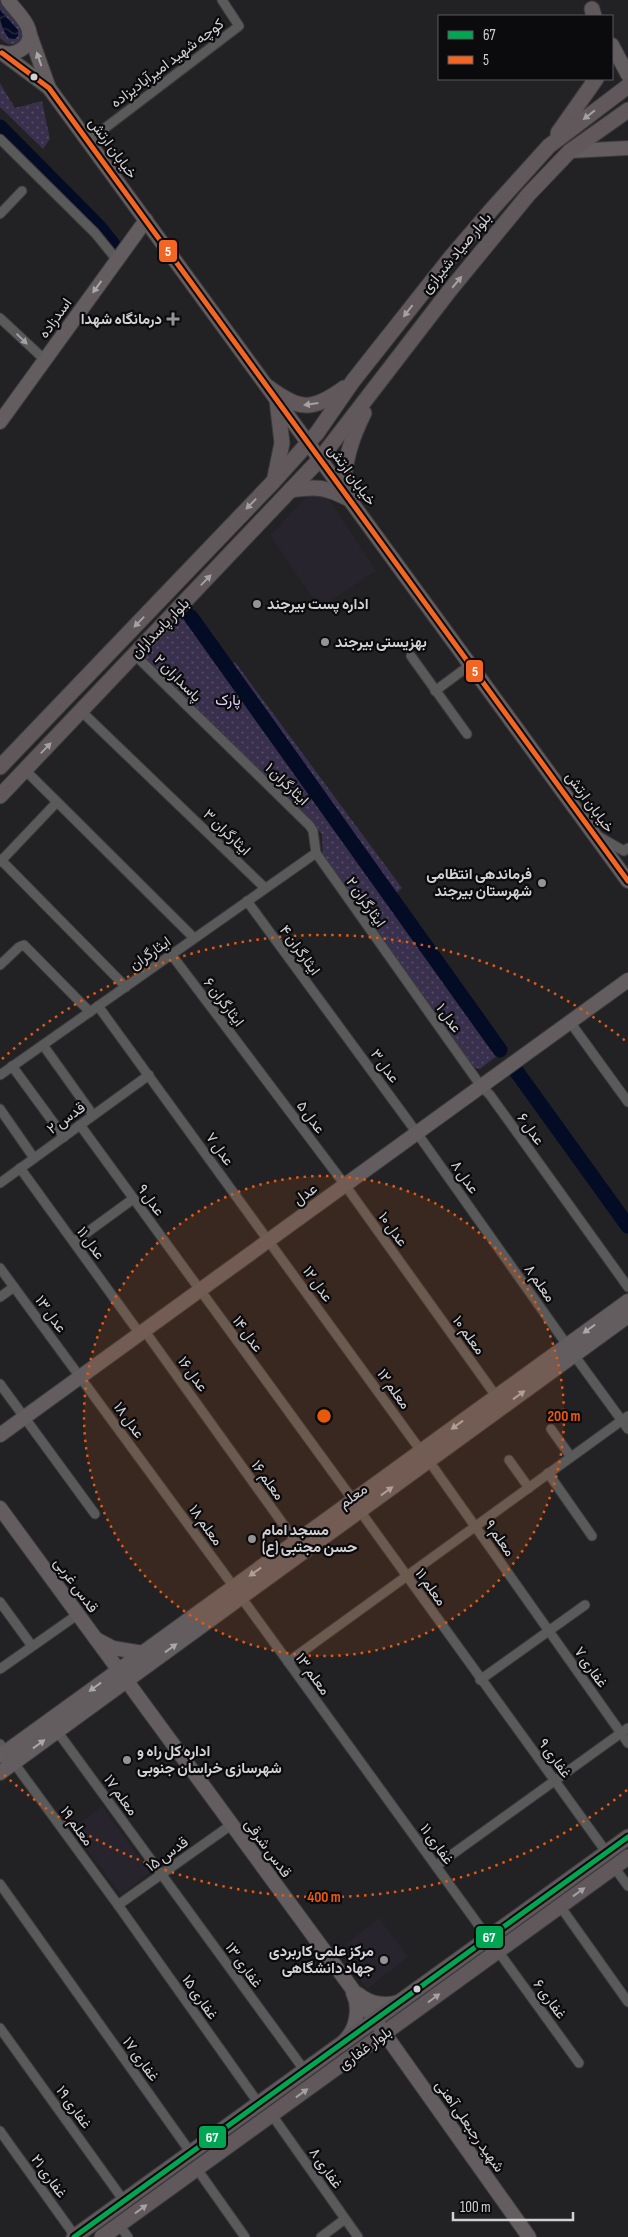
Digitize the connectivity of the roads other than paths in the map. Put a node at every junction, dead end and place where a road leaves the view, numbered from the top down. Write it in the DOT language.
graph roads {
  1 [pos="8,0"];
  2 [pos="222,0"];
  3 [pos="29,30"];
  4 [pos="613,44"];
  5 [pos="613,46"];
  6 [pos="628,49"];
  7 [pos="1,52"];
  8 [pos="628,76"];
  9 [pos="595,80"];
  10 [pos="628,86"];
  11 [pos="49,88"];
  12 [pos="628,110"];
  13 [pos="0,139"];
  14 [pos="88,141"];
  15 [pos="549,146"];
  16 [pos="628,148"];
  17 [pos="570,152"];
  18 [pos="22,191"];
  19 [pos="0,214"];
  20 [pos="146,220"];
  21 [pos="117,260"];
  22 [pos="0,318"];
  23 [pos="45,360"];
  24 [pos="382,379"];
  25 [pos="353,381"];
  26 [pos="268,387"];
  27 [pos="277,400"];
  28 [pos="0,422"];
  29 [pos="308,442"];
  30 [pos="320,459"];
  31 [pos="274,481"];
  32 [pos="291,490"];
  33 [pos="346,495"];
  34 [pos="135,655"];
  35 [pos="411,656"];
  36 [pos="470,665"];
  37 [pos="435,691"];
  38 [pos="81,711"];
  39 [pos="467,734"];
  40 [pos="224,742"];
  41 [pos="0,767"];
  42 [pos="25,770"];
  43 [pos="0,796"];
  44 [pos="57,802"];
  45 [pos="593,833"];
  46 [pos="628,848"];
  47 [pos="316,853"];
  48 [pos="0,860"];
  49 [pos="628,881"];
  50 [pos="265,888"];
  51 [pos="247,901"];
  52 [pos="194,938"];
  53 [pos="172,954"];
  54 [pos="0,965"];
  55 [pos="394,966"];
  56 [pos="628,980"];
  57 [pos="126,987"];
  58 [pos="98,1006"];
  59 [pos="90,1012"];
  60 [pos="331,1015"];
  61 [pos="570,1022"];
  62 [pos="43,1045"];
  63 [pos="12,1066"];
  64 [pos="256,1066"];
  65 [pos="0,1075"];
  66 [pos="149,1075"];
  67 [pos="481,1086"];
  68 [pos="628,1102"];
  69 [pos="0,1110"];
  70 [pos="93,1115"];
  71 [pos="80,1125"];
  72 [pos="417,1133"];
  73 [pos="64,1137"];
  74 [pos="34,1158"];
  75 [pos="20,1168"];
  76 [pos="0,1183"];
  77 [pos="345,1185"];
  78 [pos="133,1199"];
  79 [pos="491,1237"];
  80 [pos="269,1240"];
  81 [pos="74,1242"];
  82 [pos="0,1268"];
  83 [pos="14,1287"];
  84 [pos="628,1287"];
  85 [pos="419,1289"];
  86 [pos="200,1290"];
  87 [pos="0,1297"];
  88 [pos="628,1301"];
  89 [pos="628,1316"];
  90 [pos="142,1332"];
  91 [pos="344,1344"];
  92 [pos="571,1350"];
  93 [pos="80,1377"];
  94 [pos="0,1384"];
  95 [pos="496,1396"];
  96 [pos="24,1417"];
  97 [pos="625,1418"];
  98 [pos="551,1429"];
  99 [pos="628,1429"];
  100 [pos="0,1434"];
  101 [pos="219,1434"];
  102 [pos="425,1456"];
  103 [pos="571,1457"];
  104 [pos="510,1460"];
  105 [pos="548,1474"];
  106 [pos="155,1480"];
  107 [pos="529,1488"];
  108 [pos="356,1506"];
  109 [pos="0,1508"];
  110 [pos="95,1514"];
  111 [pos="475,1527"];
  112 [pos="592,1536"];
  113 [pos="296,1542"];
  114 [pos="406,1576"];
  115 [pos="237,1592"];
  116 [pos="0,1602"];
  117 [pos="585,1604"];
  118 [pos="77,1615"];
  119 [pos="549,1632"];
  120 [pos="94,1638"];
  121 [pos="32,1646"];
  122 [pos="143,1653"];
  123 [pos="288,1662"];
  124 [pos="0,1669"];
  125 [pos="121,1676"];
  126 [pos="480,1680"];
  127 [pos="57,1731"];
  128 [pos="624,1731"];
  129 [pos="628,1743"];
  130 [pos="5,1753"];
  131 [pos="364,1766"];
  132 [pos="0,1773"];
  133 [pos="554,1781"];
  134 [pos="231,1824"];
  135 [pos="628,1837"];
  136 [pos="607,1853"];
  137 [pos="628,1857"];
  138 [pos="436,1866"];
  139 [pos="614,1867"];
  140 [pos="162,1875"];
  141 [pos="0,1884"];
  142 [pos="628,1886"];
  143 [pos="118,1905"];
  144 [pos="560,1906"];
  145 [pos="488,1938"];
  146 [pos="498,1951"];
  147 [pos="351,1988"];
  148 [pos="404,1999"];
  149 [pos="628,2002"];
  150 [pos="375,2020"];
  151 [pos="0,2029"];
  152 [pos="385,2034"];
  153 [pos="340,2045"];
  154 [pos="579,2063"];
  155 [pos="305,2070"];
  156 [pos="259,2104"];
  157 [pos="272,2115"];
  158 [pos="0,2131"];
  159 [pos="191,2153"];
  160 [pos="197,2169"];
  161 [pos="124,2201"];
  162 [pos="345,2219"];
  163 [pos="123,2231"];
  164 [pos="75,2237"];
  165 [pos="102,2237"];
  166 [pos="245,2237"];
  167 [pos="321,2237"];
  168 [pos="358,2237"];
  169 [pos="529,2237"];
  1 -- 3 [label="main road"];
  2 -- 14 [label="street, کوچه شهید امیرآبادیزاده"];
  3 -- 7 [label="main road"];
  11 -- 3 [label="main road, one-way"];
  4 -- 6 [label="main road"];
  5 -- 8 [label="main road"];
  7 -- 11 [label="main road"];
  9 -- 15 [label="main road"];
  10 -- 15 [label="main road, بلوار صیاد شیرازی, one-way"];
  11 -- 14 [label="main road, خیابان ارتش"];
  12 -- 17 [label="main road, بلوار صیاد شیرازی"];
  13 -- 21 [label="street"];
  14 -- 20 [label="main road, خیابان ارتش"];
  15 -- 25 [label="main road, بلوار صیاد شیرازی, one-way"];
  16 -- 17 [label="main road"];
  24 -- 17 [label="main road, بلوار صیاد شیرازی, one-way"];
  18 -- 19 [label="street"];
  20 -- 21 [label="main road, اسدزاده"];
  20 -- 26 [label="main road, خیابان ارتش"];
  21 -- 23 [label="main road, اسدزاده, one-way"];
  22 -- 23 [label="street, one-way"];
  23 -- 28 [label="main road, اسدزاده"];
  24 -- 30 [label="main road, بلوار صیاد شیرازی"];
  24 -- 33 [label="main road"];
  25 -- 26 [label="main road, one-way"];
  25 -- 29 [label="main road, بلوار صیاد شیرازی"];
  26 -- 27 [label="main road, خیابان ارتش"];
  27 -- 29 [label="main road, خیابان ارتش"];
  27 -- 31 [label="main road"];
  29 -- 30 [label="main road, خیابان ارتش"];
  29 -- 31 [label="main road, بلوار پاسداران"];
  30 -- 32 [label="main road, بلوار پاسداران"];
  30 -- 33 [label="main road, خیابان ارتش"];
  31 -- 41 [label="main road, بلوار پاسداران, one-way"];
  32 -- 33 [label="main road"];
  34 -- 32 [label="main road, بلوار پاسداران, one-way"];
  33 -- 36 [label="main road, خیابان ارتش"];
  34 -- 38 [label="main road, بلوار پاسداران"];
  34 -- 40 [label="street, پاسداران ۲"];
  35 -- 37 [label="street"];
  36 -- 37 [label="street"];
  36 -- 45 [label="main road, خیابان ارتش"];
  37 -- 39 [label="street"];
  42 -- 38 [label="main road, بلوار پاسداران, one-way"];
  38 -- 50 [label="street, ایثارگران ۳"];
  40 -- 47 [label="street, ایثارگران ۱"];
  42 -- 43 [label="main road, بلوار پاسداران"];
  42 -- 44 [label="street"];
  44 -- 48 [label="street"];
  44 -- 52 [label="street"];
  45 -- 46 [label="street"];
  45 -- 49 [label="main road, خیابان ارتش"];
  47 -- 50 [label="street, ایثارگران"];
  47 -- 55 [label="street, ایثارگران ۲"];
  48 -- 57 [label="street"];
  50 -- 51 [label="street, ایثارگران"];
  51 -- 52 [label="street, ایثارگران"];
  51 -- 60 [label="street, ایثارگران ۴"];
  52 -- 53 [label="street, ایثارگران"];
  53 -- 57 [label="street, ایثارگران"];
  53 -- 64 [label="street, ایثارگران ۶"];
  54 -- 59 [label="street"];
  55 -- 67 [label="street, عدل ۱"];
  56 -- 61 [label="main road, عدل"];
  57 -- 58 [label="street, ایثارگران"];
  58 -- 59 [label="street, ایثارگران"];
  58 -- 66 [label="street, عدل ۷"];
  59 -- 62 [label="street, ایثارگران"];
  60 -- 72 [label="street, عدل ۳"];
  61 -- 67 [label="main road, عدل"];
  61 -- 68 [label="street"];
  62 -- 63 [label="street, ایثارگران"];
  62 -- 70 [label="street"];
  63 -- 65 [label="street, ایثارگران"];
  63 -- 73 [label="street"];
  64 -- 77 [label="street, عدل ۵"];
  66 -- 70 [label="street, قدس ۲"];
  66 -- 80 [label="street, عدل ۷"];
  67 -- 72 [label="main road, عدل"];
  67 -- 84 [label="street, عدل ۶"];
  69 -- 74 [label="street"];
  70 -- 71 [label="street, قدس ۲"];
  71 -- 73 [label="street, قدس ۲"];
  71 -- 78 [label="street, عدل ۹"];
  72 -- 77 [label="main road, عدل"];
  72 -- 79 [label="street, عدل ۸"];
  73 -- 74 [label="street, قدس ۲"];
  74 -- 75 [label="street, قدس ۲"];
  75 -- 76 [label="street, قدس ۲"];
  75 -- 81 [label="street, عدل ۱۱"];
  77 -- 80 [label="main road, عدل"];
  77 -- 85 [label="street, عدل ۱۰"];
  78 -- 81 [label="street"];
  78 -- 86 [label="street, عدل ۹"];
  79 -- 92 [label="street, معلم ۸"];
  80 -- 86 [label="main road, عدل"];
  80 -- 91 [label="street, عدل ۱۲"];
  81 -- 90 [label="street, عدل ۱۱"];
  82 -- 83 [label="street, عدل ۱۳"];
  83 -- 87 [label="street"];
  83 -- 93 [label="street, عدل ۱۳"];
  85 -- 95 [label="street, معلم ۱۰"];
  86 -- 90 [label="main road, عدل"];
  86 -- 108 [label="street, عدل ۱۴"];
  88 -- 92 [label="main road, معلم, one-way"];
  89 -- 92 [label="main road, معلم"];
  90 -- 93 [label="main road, عدل"];
  90 -- 101 [label="street, عدل ۱۶"];
  91 -- 102 [label="street, معلم ۱۲"];
  92 -- 95 [label="main road, معلم"];
  92 -- 97 [label="street, معلم ۸"];
  102 -- 92 [label="main road, معلم, one-way"];
  93 -- 96 [label="main road, عدل"];
  93 -- 106 [label="street, عدل ۱۸"];
  94 -- 96 [label="street"];
  95 -- 102 [label="main road, معلم, one-way"];
  96 -- 100 [label="main road, عدل"];
  96 -- 110 [label="street"];
  97 -- 99 [label="street, معلم ۸"];
  97 -- 103 [label="street"];
  98 -- 103 [label="street"];
  101 -- 113 [label="street, معلم ۱۶‌"];
  102 -- 108 [label="main road, معلم"];
  102 -- 111 [label="street, معلم ۹"];
  103 -- 105 [label="street"];
  104 -- 107 [label="street"];
  105 -- 107 [label="street"];
  105 -- 112 [label="street"];
  106 -- 115 [label="street, معلم ۱۸"];
  107 -- 111 [label="street"];
  108 -- 113 [label="main road, معلم"];
  108 -- 114 [label="street, معلم ۱۱"];
  108 -- 115 [label="main road, معلم"];
  109 -- 118 [label="main road, قدس غربی"];
  111 -- 114 [label="street"];
  111 -- 119 [label="street, معلم ۹"];
  113 -- 115 [label="main road, معلم, one-way"];
  114 -- 123 [label="street"];
  114 -- 126 [label="street, معلم ۱۱"];
  115 -- 122 [label="main road, معلم"];
  115 -- 123 [label="street, معلم ۱۳"];
  125 -- 115 [label="main road, معلم, one-way"];
  116 -- 121 [label="street"];
  117 -- 119 [label="street"];
  118 -- 120 [label="main road, قدس غربی"];
  118 -- 121 [label="street"];
  119 -- 126 [label="street"];
  119 -- 128 [label="street, غفاری ۷"];
  120 -- 122 [label="main road"];
  120 -- 125 [label="main road, قدس غربی"];
  121 -- 124 [label="street"];
  122 -- 125 [label="main road, معلم"];
  123 -- 131 [label="street, معلم ۱۳"];
  125 -- 127 [label="main road, معلم"];
  125 -- 130 [label="main road, معلم, one-way"];
  125 -- 134 [label="main road, قدس شرقی"];
  126 -- 133 [label="street, غفاری ۹"];
  130 -- 127 [label="main road, معلم, one-way"];
  127 -- 140 [label="street, معلم ۱۷"];
  128 -- 129 [label="street, غفاری ۷"];
  128 -- 133 [label="street"];
  130 -- 132 [label="main road, معلم"];
  130 -- 143 [label="street, معلم ۱۹"];
  131 -- 138 [label="street, غفاری ۱۱"];
  133 -- 136 [label="street, غفاری ۹"];
  133 -- 138 [label="street"];
  134 -- 140 [label="street, قدس ۱۵"];
  134 -- 147 [label="main road, قدس شرقی"];
  135 -- 136 [label="main road, بلوار غفاری"];
  136 -- 145 [label="main road, بلوار غفاری"];
  137 -- 139 [label="main road, بلوار غفاری"];
  138 -- 145 [label="street, غفاری ۱۱"];
  139 -- 142 [label="street"];
  144 -- 139 [label="main road, بلوار غفاری, one-way"];
  140 -- 143 [label="street, قدس ۱۵"];
  140 -- 155 [label="street, غفاری ۱۳"];
  141 -- 159 [label="street, غفاری ۱۷"];
  143 -- 156 [label="street, غفاری ۱۵"];
  144 -- 146 [label="main road, بلوار غفاری"];
  144 -- 149 [label="street"];
  145 -- 148 [label="main road, بلوار غفاری"];
  152 -- 146 [label="main road, بلوار غفاری, one-way"];
  146 -- 154 [label="street, غفاری ۶"];
  147 -- 148 [label="main road"];
  147 -- 150 [label="main road, قدس شرقی"];
  147 -- 153 [label="main road"];
  148 -- 150 [label="main road, بلوار غفاری"];
  150 -- 152 [label="main road, قدس شرقی"];
  150 -- 153 [label="main road, بلوار غفاری"];
  151 -- 161 [label="street, غفاری ۱۹"];
  157 -- 152 [label="main road, بلوار غفاری, one-way"];
  152 -- 169 [label="main road, شهید رجبعلی آهنی"];
  153 -- 155 [label="main road, بلوار غفاری"];
  155 -- 156 [label="main road, بلوار غفاری"];
  156 -- 159 [label="main road, بلوار غفاری"];
  157 -- 160 [label="main road, بلوار غفاری"];
  157 -- 162 [label="street, غفاری ۸"];
  158 -- 164 [label="street, غفاری ۲۱"];
  159 -- 161 [label="main road, بلوار غفاری"];
  163 -- 160 [label="main road, بلوار غفاری, one-way"];
  160 -- 166 [label="street"];
  161 -- 164 [label="main road, بلوار غفاری"];
  162 -- 167 [label="street"];
  162 -- 168 [label="street, غفاری ۸"];
  163 -- 165 [label="main road, بلوار غفاری"];
}
